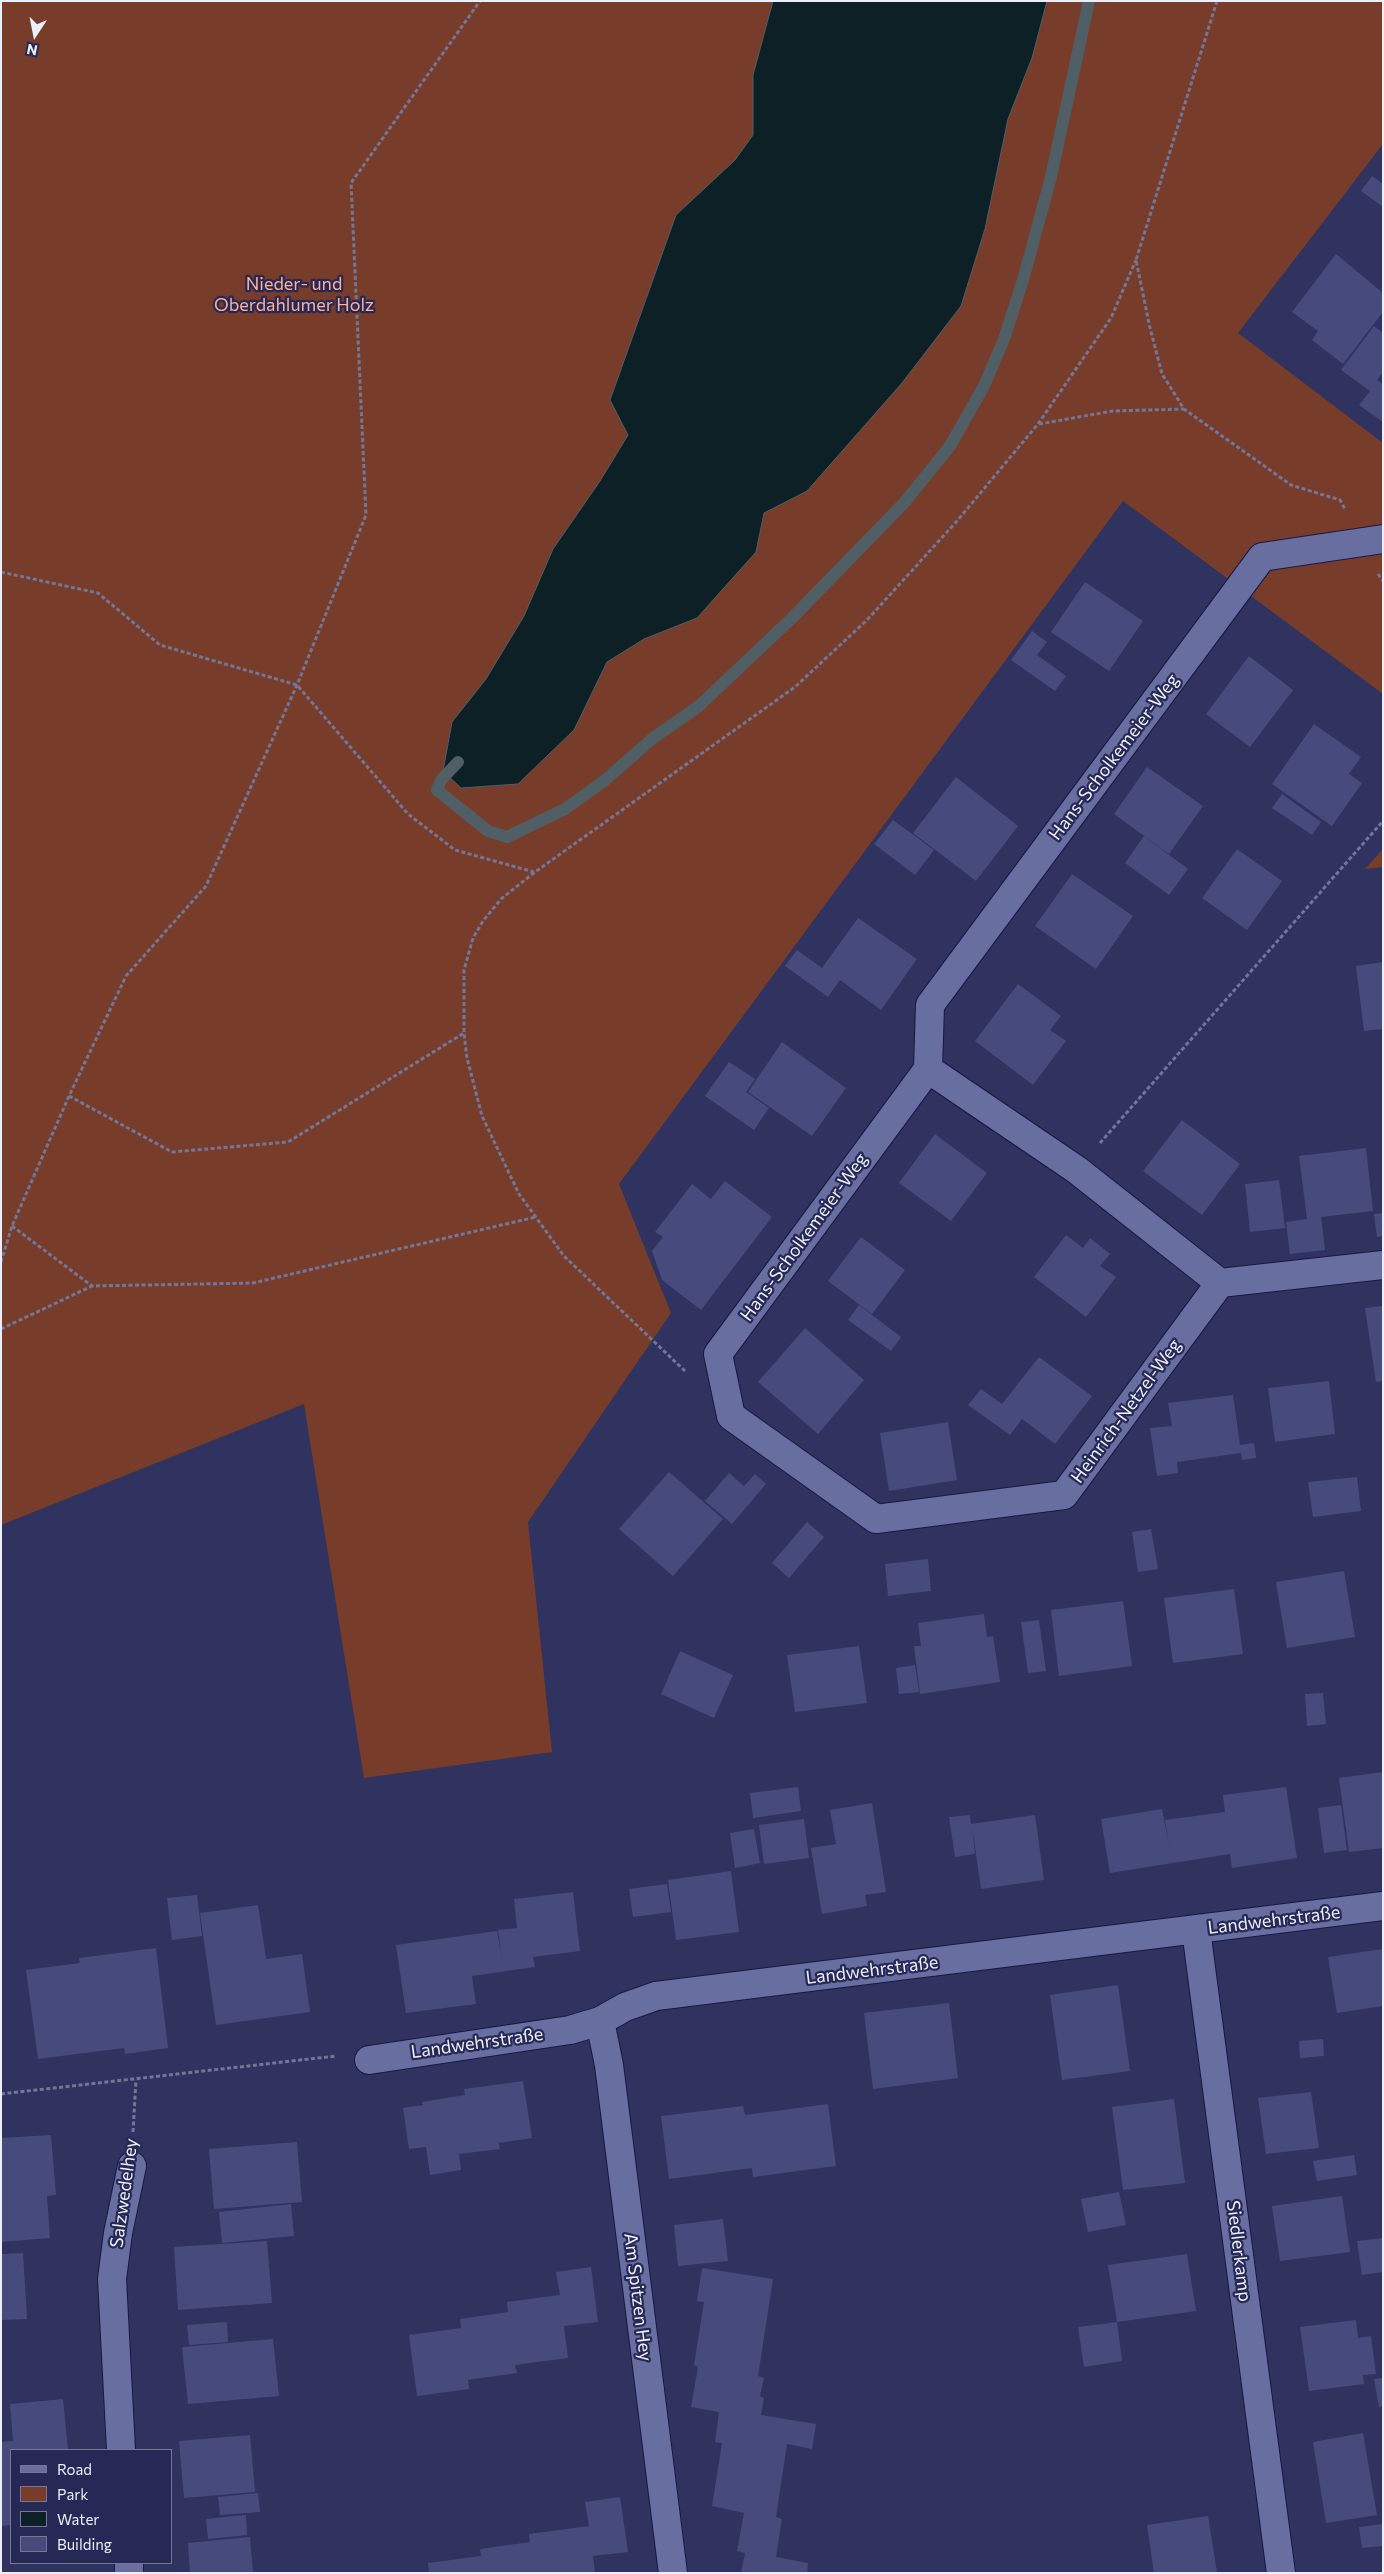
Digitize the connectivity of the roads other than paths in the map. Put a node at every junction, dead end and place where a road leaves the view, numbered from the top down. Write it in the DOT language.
graph roads {
  1 [pos="1374,540"];
  2 [pos="928,1069"];
  3 [pos="1383,1266"];
  4 [pos="1220,1283"];
  5 [pos="731,1416"];
  6 [pos="1383,1906"];
  7 [pos="1196,1930"];
  8 [pos="600,2021"];
  9 [pos="369,2060"];
  10 [pos="132,2166"];
  11 [pos="122,2449"];
  12 [pos="673,2573"];
  13 [pos="1281,2573"];
  1 -- 2 [label="street, Hans-Scholkemeier-Weg"];
  2 -- 4 [label="street"];
  2 -- 5 [label="street, Hans-Scholkemeier-Weg"];
  3 -- 4 [label="street"];
  4 -- 5 [label="street, Heinrich-Netzel-Weg"];
  6 -- 7 [label="street, Landwehrstraße"];
  7 -- 8 [label="street, Landwehrstraße"];
  7 -- 13 [label="street, Siedlerkamp"];
  8 -- 9 [label="street, Landwehrstraße"];
  8 -- 12 [label="street, Am Spitzen Hey"];
  10 -- 11 [label="street, Salzwedelhey"];
}
